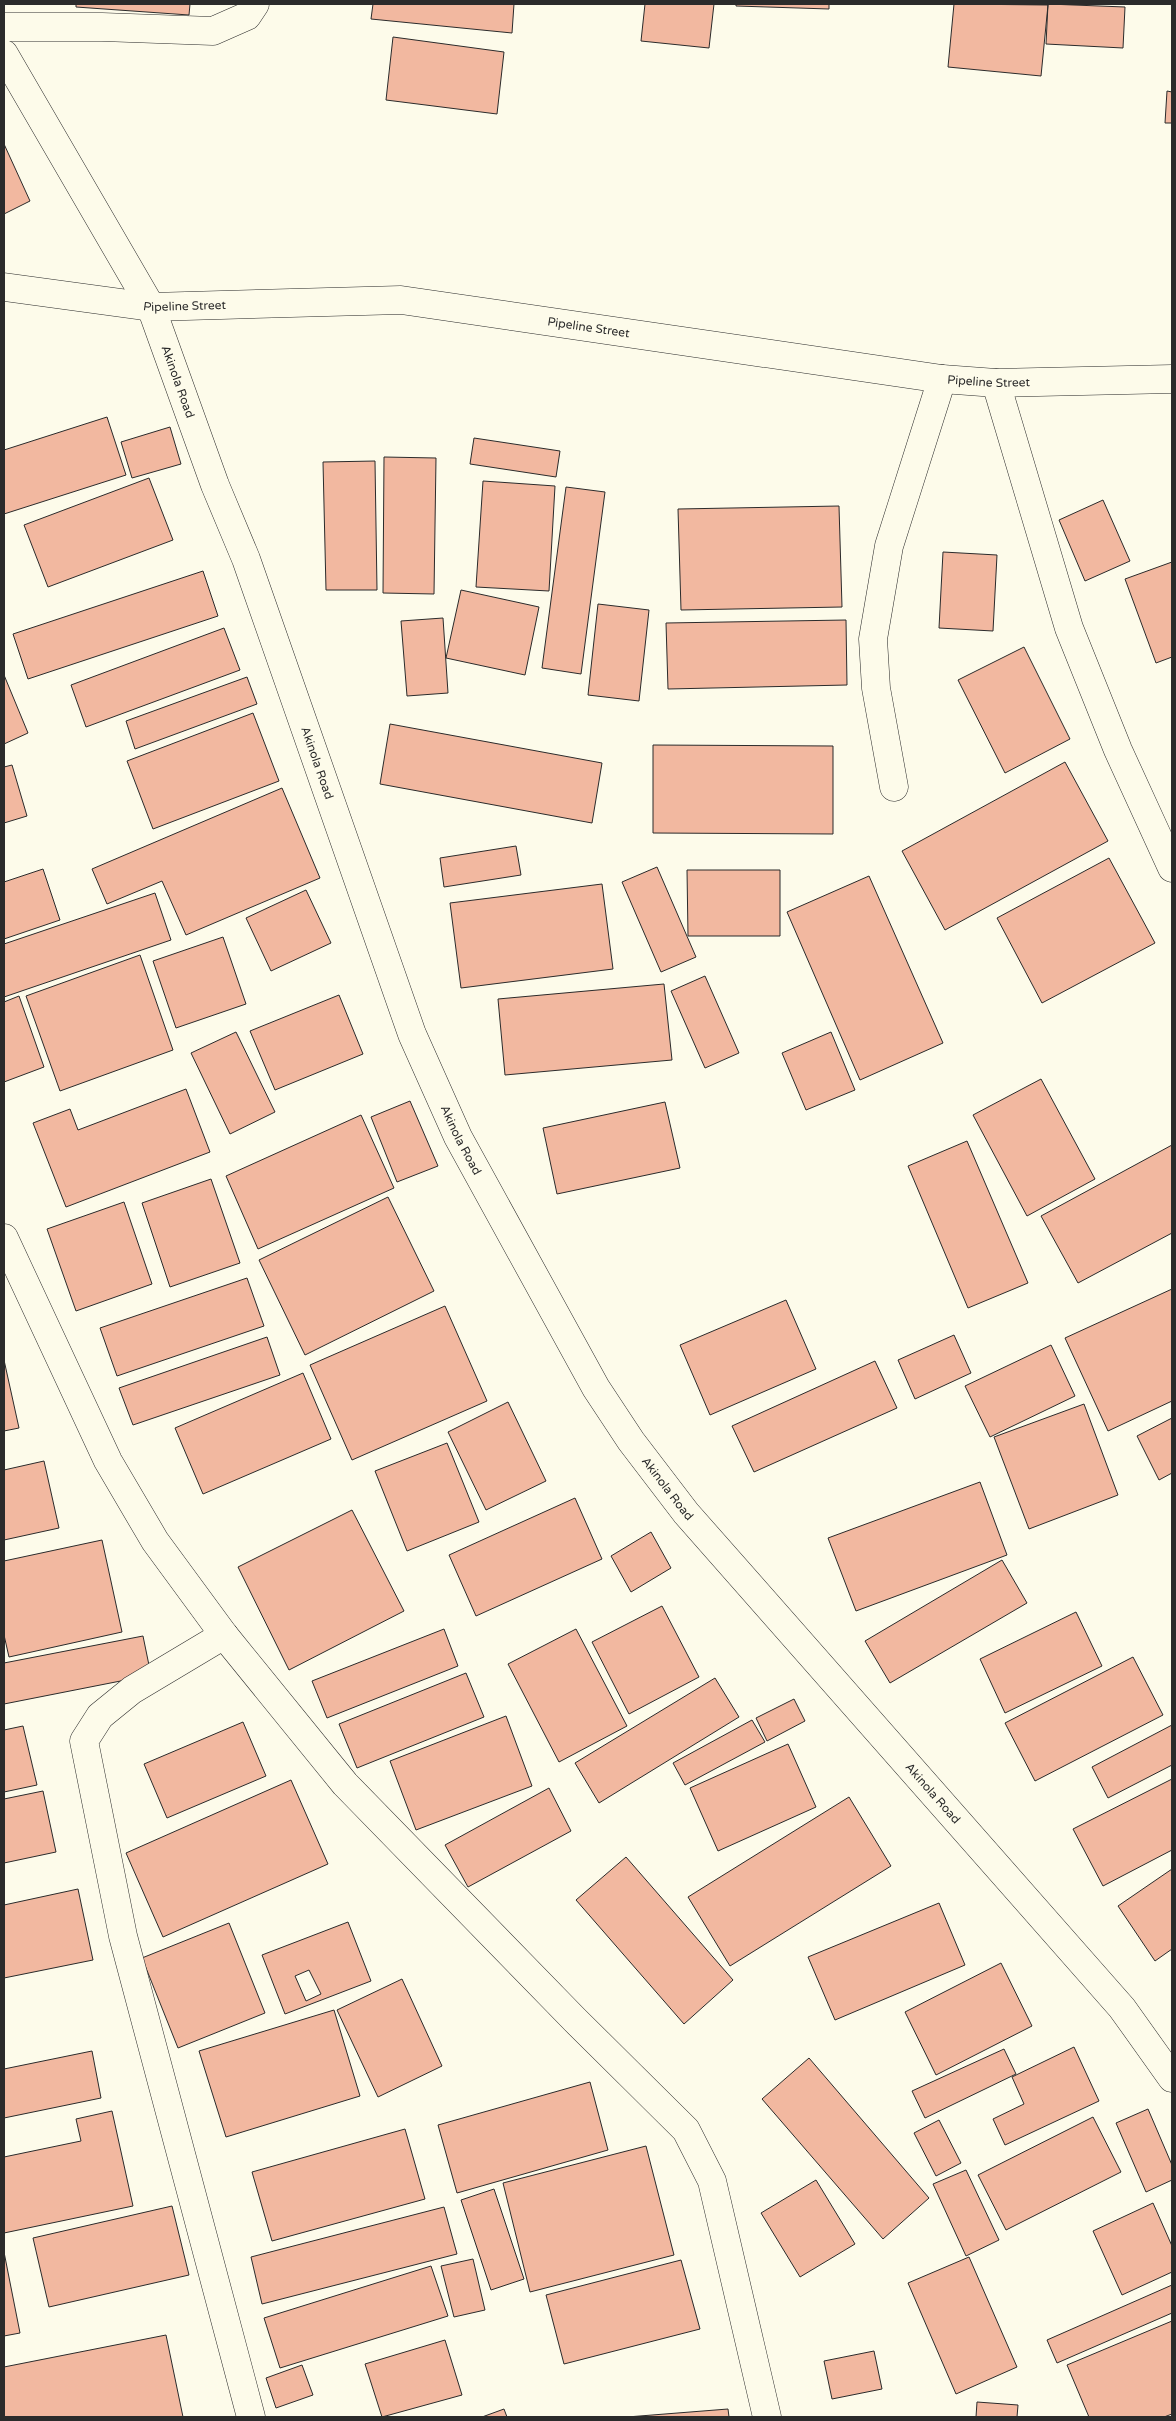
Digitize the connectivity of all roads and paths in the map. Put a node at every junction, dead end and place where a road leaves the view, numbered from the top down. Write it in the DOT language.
graph roads {
  1 [pos="256,4"];
  2 [pos="4,27"];
  3 [pos="4,54"];
  4 [pos="4,287"];
  5 [pos="151,307"];
  6 [pos="1172,378"];
  7 [pos="942,379"];
  8 [pos="996,383"];
  9 [pos="894,787"];
  10 [pos="1172,868"];
  11 [pos="4,1238"];
  12 [pos="224,1635"];
  13 [pos="1172,2078"];
  14 [pos="251,2417"];
  15 [pos="767,2417"];
  1 -- 2 [label="street"];
  3 -- 5 [label="street, Akinola Road"];
  4 -- 5 [label="street, Pipeline Street"];
  5 -- 7 [label="street, Pipeline Street"];
  5 -- 13 [label="street, Akinola Road"];
  6 -- 8 [label="street, Pipeline Street"];
  7 -- 8 [label="street, Pipeline Street"];
  7 -- 9 [label="street"];
  8 -- 10 [label="street"];
  11 -- 12 [label="street"];
  12 -- 14 [label="street"];
  12 -- 15 [label="street"];
}
